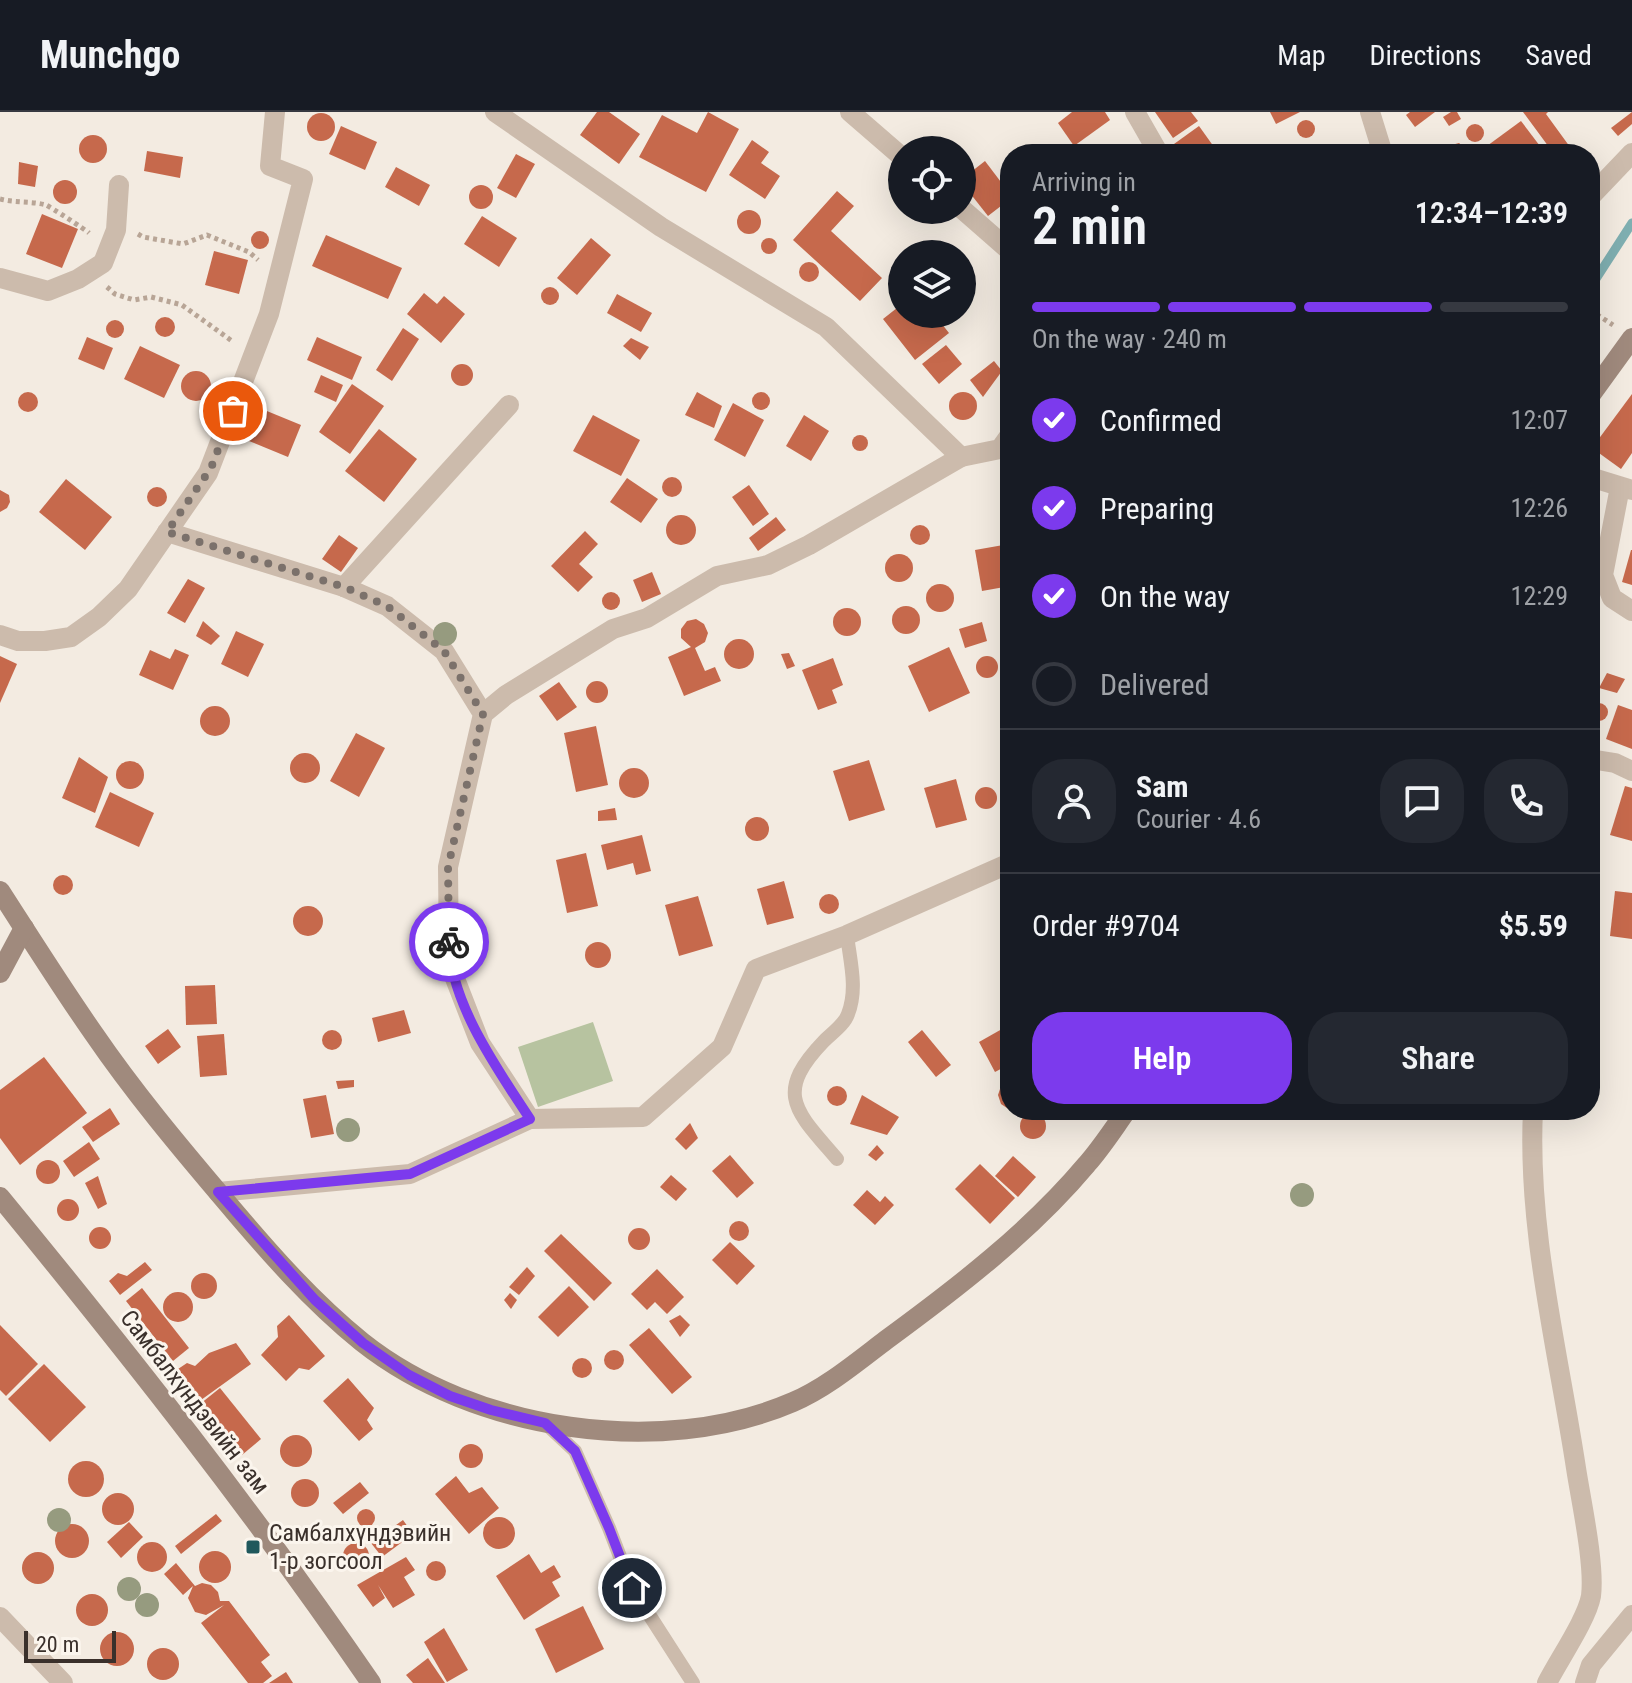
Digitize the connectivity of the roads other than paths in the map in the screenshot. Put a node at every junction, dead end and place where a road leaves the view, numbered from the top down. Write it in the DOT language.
graph roads {
  1 [pos="275,112"];
  2 [pos="495,112"];
  3 [pos="850,112"];
  4 [pos="1135,112"];
  5 [pos="1370,112"];
  6 [pos="1153,144"];
  7 [pos="1380,144"];
  8 [pos="888,145"];
  9 [pos="1632,153"];
  10 [pos="119,185"];
  11 [pos="1600,187"];
  12 [pos="976,221"];
  13 [pos="1000,242"];
  14 [pos="0,278"];
  15 [pos="1632,338"];
  16 [pos="1600,382"];
  17 [pos="509,405"];
  18 [pos="1000,449"];
  19 [pos="961,457"];
  20 [pos="1600,480"];
  21 [pos="1626,488"];
  22 [pos="167,532"];
  23 [pos="344,587"];
  24 [pos="1632,611"];
  25 [pos="0,635"];
  26 [pos="483,714"];
  27 [pos="1600,761"];
  28 [pos="1632,771"];
  29 [pos="1000,867"];
  30 [pos="0,891"];
  31 [pos="24,928"];
  32 [pos="847,935"];
  33 [pos="0,973"];
  34 [pos="530,1119"];
  35 [pos="1120,1120"];
  36 [pos="1533,1120"];
  37 [pos="837,1159"];
  38 [pos="218,1192"];
  39 [pos="0,1197"];
  40 [pos="545,1423"];
  41 [pos="1632,1615"];
  42 [pos="0,1617"];
  43 [pos="63,1683"];
  44 [pos="371,1683"];
  45 [pos="693,1683"];
  46 [pos="1547,1683"];
  47 [pos="1585,1683"];
  1 -- 22 [label="street"];
  2 -- 19 [label="street"];
  3 -- 8 [label="street"];
  4 -- 6 [label="street"];
  5 -- 7 [label="street"];
  9 -- 11 [label="street"];
  10 -- 14 [label="street"];
  12 -- 13 [label="street"];
  15 -- 16 [label="street"];
  17 -- 23 [label="street"];
  18 -- 19 [label="street"];
  19 -- 26 [label="street"];
  20 -- 21 [label="street"];
  21 -- 24 [label="street"];
  22 -- 23 [label="street"];
  22 -- 25 [label="street"];
  23 -- 26 [label="street"];
  26 -- 34 [label="street"];
  27 -- 28 [label="street"];
  29 -- 32 [label="street"];
  30 -- 31 [label="street"];
  31 -- 33 [label="street"];
  31 -- 38 [label="street"];
  32 -- 34 [label="street"];
  32 -- 37 [label="lane"];
  34 -- 38 [label="street"];
  35 -- 40 [label="street"];
  36 -- 46 [label="street"];
  38 -- 40 [label="street"];
  39 -- 44 [label="street, Самбалхүндэвийн зам"];
  40 -- 45 [label="lane"];
  41 -- 47 [label="street"];
  42 -- 43 [label="street"];
}
